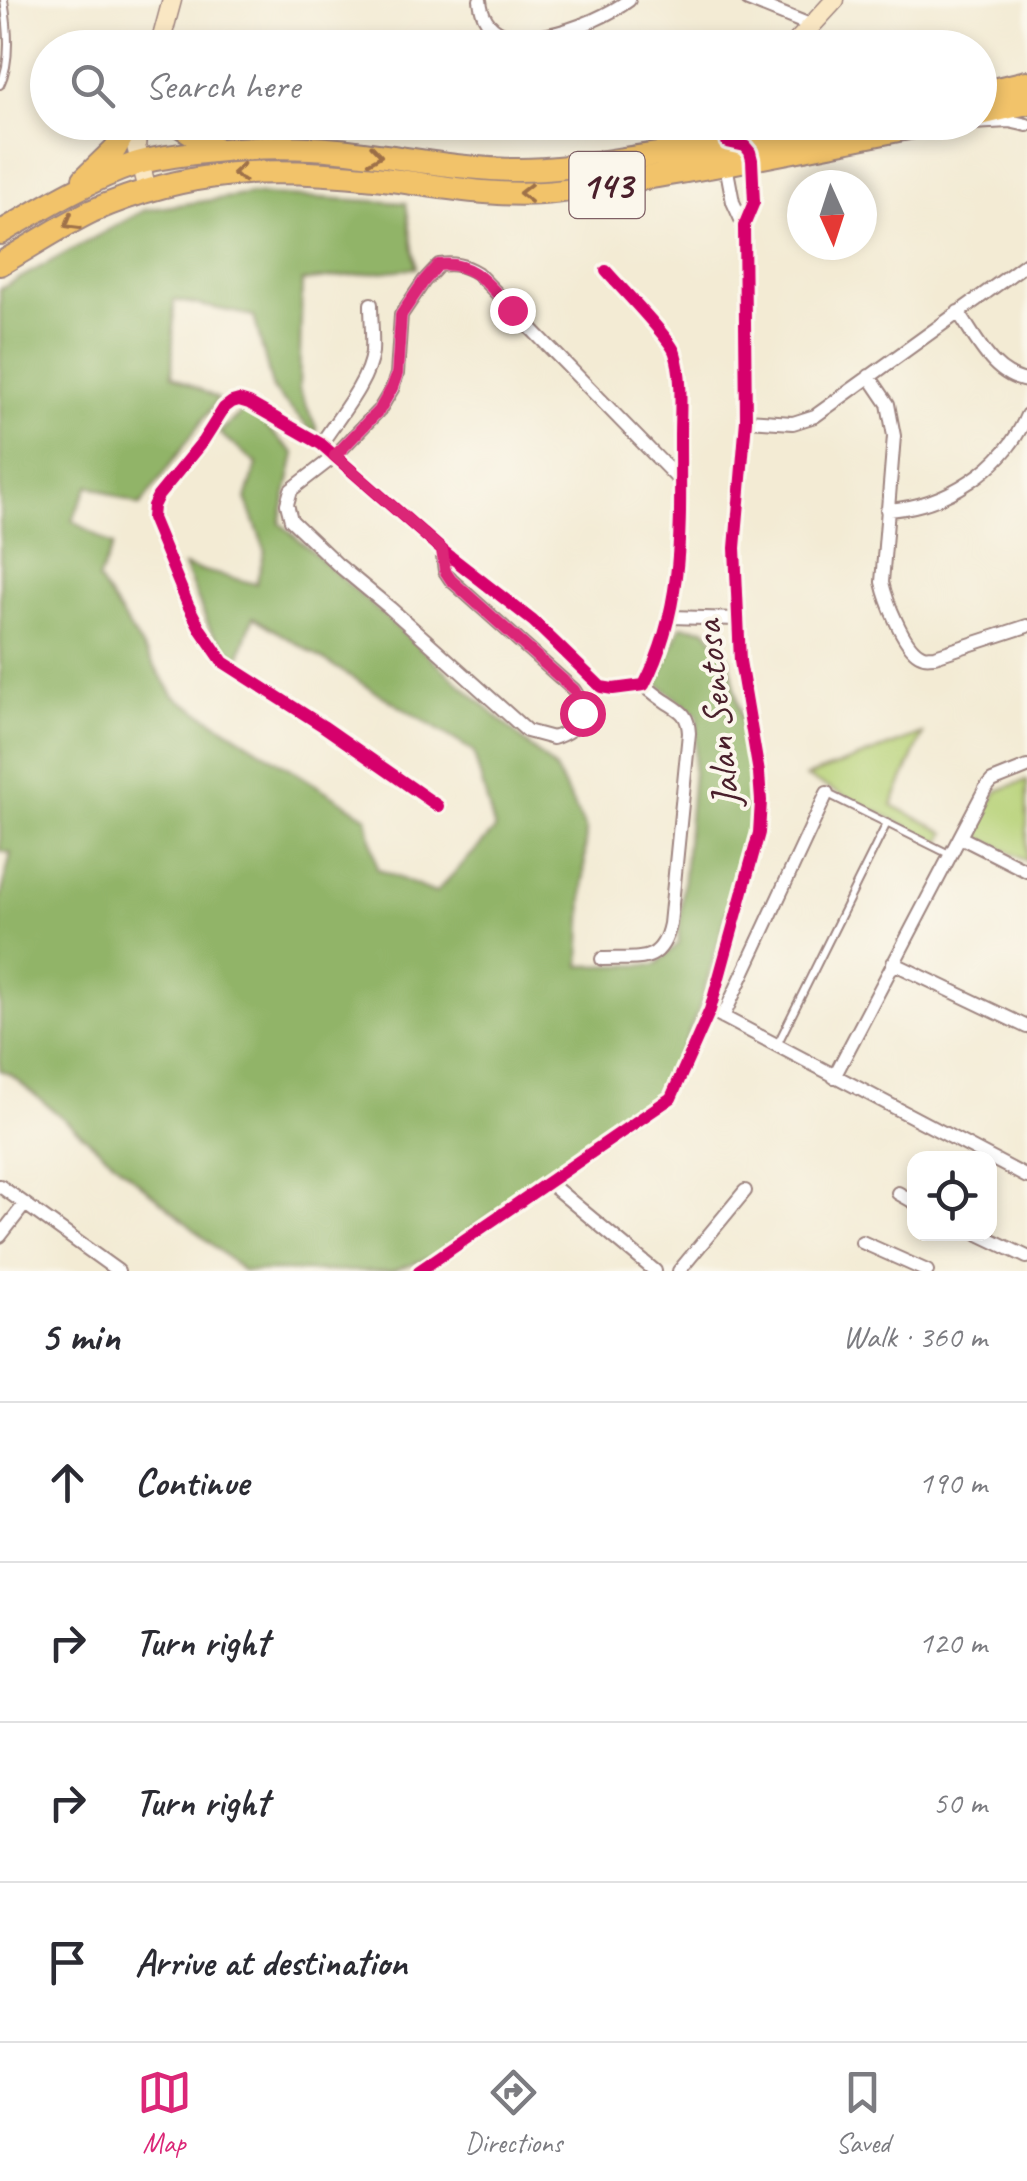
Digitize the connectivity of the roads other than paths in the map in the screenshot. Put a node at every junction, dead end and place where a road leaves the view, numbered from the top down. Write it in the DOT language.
graph roads {
  1 [pos="4,0"];
  2 [pos="172,0"];
  3 [pos="480,0"];
  4 [pos="629,0"];
  5 [pos="748,0"];
  6 [pos="835,0"];
  7 [pos="810,25"];
  8 [pos="164,30"];
  9 [pos="496,30"];
  10 [pos="562,30"];
  11 [pos="806,30"];
  12 [pos="1027,82"];
  13 [pos="0,85"];
  14 [pos="997,90"];
  15 [pos="1027,103"];
  16 [pos="997,110"];
  17 [pos="997,121"];
  18 [pos="1027,125"];
  19 [pos="120,140"];
  20 [pos="136,140"];
  21 [pos="202,140"];
  22 [pos="751,140"];
  23 [pos="722,143"];
  24 [pos="218,150"];
  25 [pos="140,162"];
  26 [pos="147,190"];
  27 [pos="66,194"];
  28 [pos="744,226"];
  29 [pos="0,234"];
  30 [pos="0,264"];
  31 [pos="1027,264"];
  32 [pos="606,271"];
  33 [pos="371,304"];
  34 [pos="958,312"];
  35 [pos="869,376"];
  36 [pos="1027,381"];
  37 [pos="1027,415"];
  38 [pos="746,420"];
  39 [pos="321,444"];
  40 [pos="335,456"];
  41 [pos="680,481"];
  42 [pos="888,510"];
  43 [pos="442,550"];
  44 [pos="671,618"];
  45 [pos="737,618"];
  46 [pos="1027,626"];
  47 [pos="644,685"];
  48 [pos="1027,768"];
  49 [pos="827,794"];
  50 [pos="438,806"];
  51 [pos="887,823"];
  52 [pos="960,837"];
  53 [pos="951,855"];
  54 [pos="1027,871"];
  55 [pos="602,959"];
  56 [pos="893,963"];
  57 [pos="710,1010"];
  58 [pos="723,1018"];
  59 [pos="1027,1028"];
  60 [pos="776,1046"];
  61 [pos="834,1077"];
  62 [pos="1027,1177"];
  63 [pos="548,1182"];
  64 [pos="0,1186"];
  65 [pos="745,1191"];
  66 [pos="898,1193"];
  67 [pos="907,1198"];
  68 [pos="25,1204"];
  69 [pos="0,1236"];
  70 [pos="994,1241"];
  71 [pos="862,1242"];
  72 [pos="1027,1257"];
  73 [pos="116,1271"];
  74 [pos="419,1271"];
  75 [pos="654,1271"];
  76 [pos="679,1271"];
  77 [pos="927,1271"];
  1 -- 13 [label="lane"];
  2 -- 8 [label="main road"];
  3 -- 9 [label="street"];
  4 -- 10 [label="street"];
  5 -- 7 [label="street"];
  6 -- 7 [label="main road"];
  7 -- 11 [label="main road"];
  12 -- 14 [label="highway"];
  15 -- 16 [label="highway"];
  17 -- 18 [label="street"];
  19 -- 27 [label="highway"];
  20 -- 25 [label="main road"];
  21 -- 24 [label="highway"];
  22 -- 23 [label="highway, 143"];
  22 -- 28 [label="street, Jalan Sentosa"];
  24 -- 23 [label="highway, 143, one-way"];
  23 -- 26 [label="highway, 143, one-way"];
  23 -- 28 [label="street, Jalan Sentosa"];
  24 -- 25 [label="highway, 143"];
  25 -- 26 [label="main road"];
  25 -- 27 [label="highway, 143"];
  26 -- 30 [label="highway, 143, one-way"];
  27 -- 29 [label="highway, 143"];
  28 -- 38 [label="street, Jalan Sentosa"];
  31 -- 34 [label="street"];
  32 -- 41 [label="street"];
  33 -- 39 [label="street"];
  34 -- 35 [label="street"];
  34 -- 36 [label="street"];
  35 -- 38 [label="street"];
  35 -- 42 [label="street"];
  37 -- 42 [label="street"];
  38 -- 45 [label="street, Jalan Sentosa"];
  39 -- 40 [label="street"];
  39 -- 50 [label="street"];
  40 -- 41 [label="street"];
  40 -- 43 [label="street"];
  40 -- 43 [label="street"];
  41 -- 44 [label="street"];
  42 -- 46 [label="street"];
  43 -- 47 [label="street"];
  44 -- 45 [label="street"];
  44 -- 47 [label="street"];
  45 -- 57 [label="street, Jalan Sentosa"];
  47 -- 55 [label="street"];
  48 -- 52 [label="street"];
  49 -- 51 [label="lane"];
  49 -- 58 [label="street"];
  51 -- 53 [label="lane"];
  51 -- 60 [label="lane"];
  52 -- 53 [label="street"];
  52 -- 54 [label="street"];
  53 -- 56 [label="street"];
  56 -- 59 [label="street"];
  56 -- 61 [label="street"];
  57 -- 58 [label="street"];
  57 -- 63 [label="street, Jalan Sentosa"];
  58 -- 60 [label="street"];
  60 -- 61 [label="street"];
  61 -- 62 [label="street"];
  63 -- 74 [label="street, Jalan Sentosa"];
  63 -- 75 [label="street"];
  64 -- 68 [label="street"];
  65 -- 76 [label="street"];
  66 -- 67 [label="street"];
  68 -- 69 [label="street"];
  68 -- 73 [label="street"];
  70 -- 72 [label="street"];
  71 -- 77 [label="street"];
}
